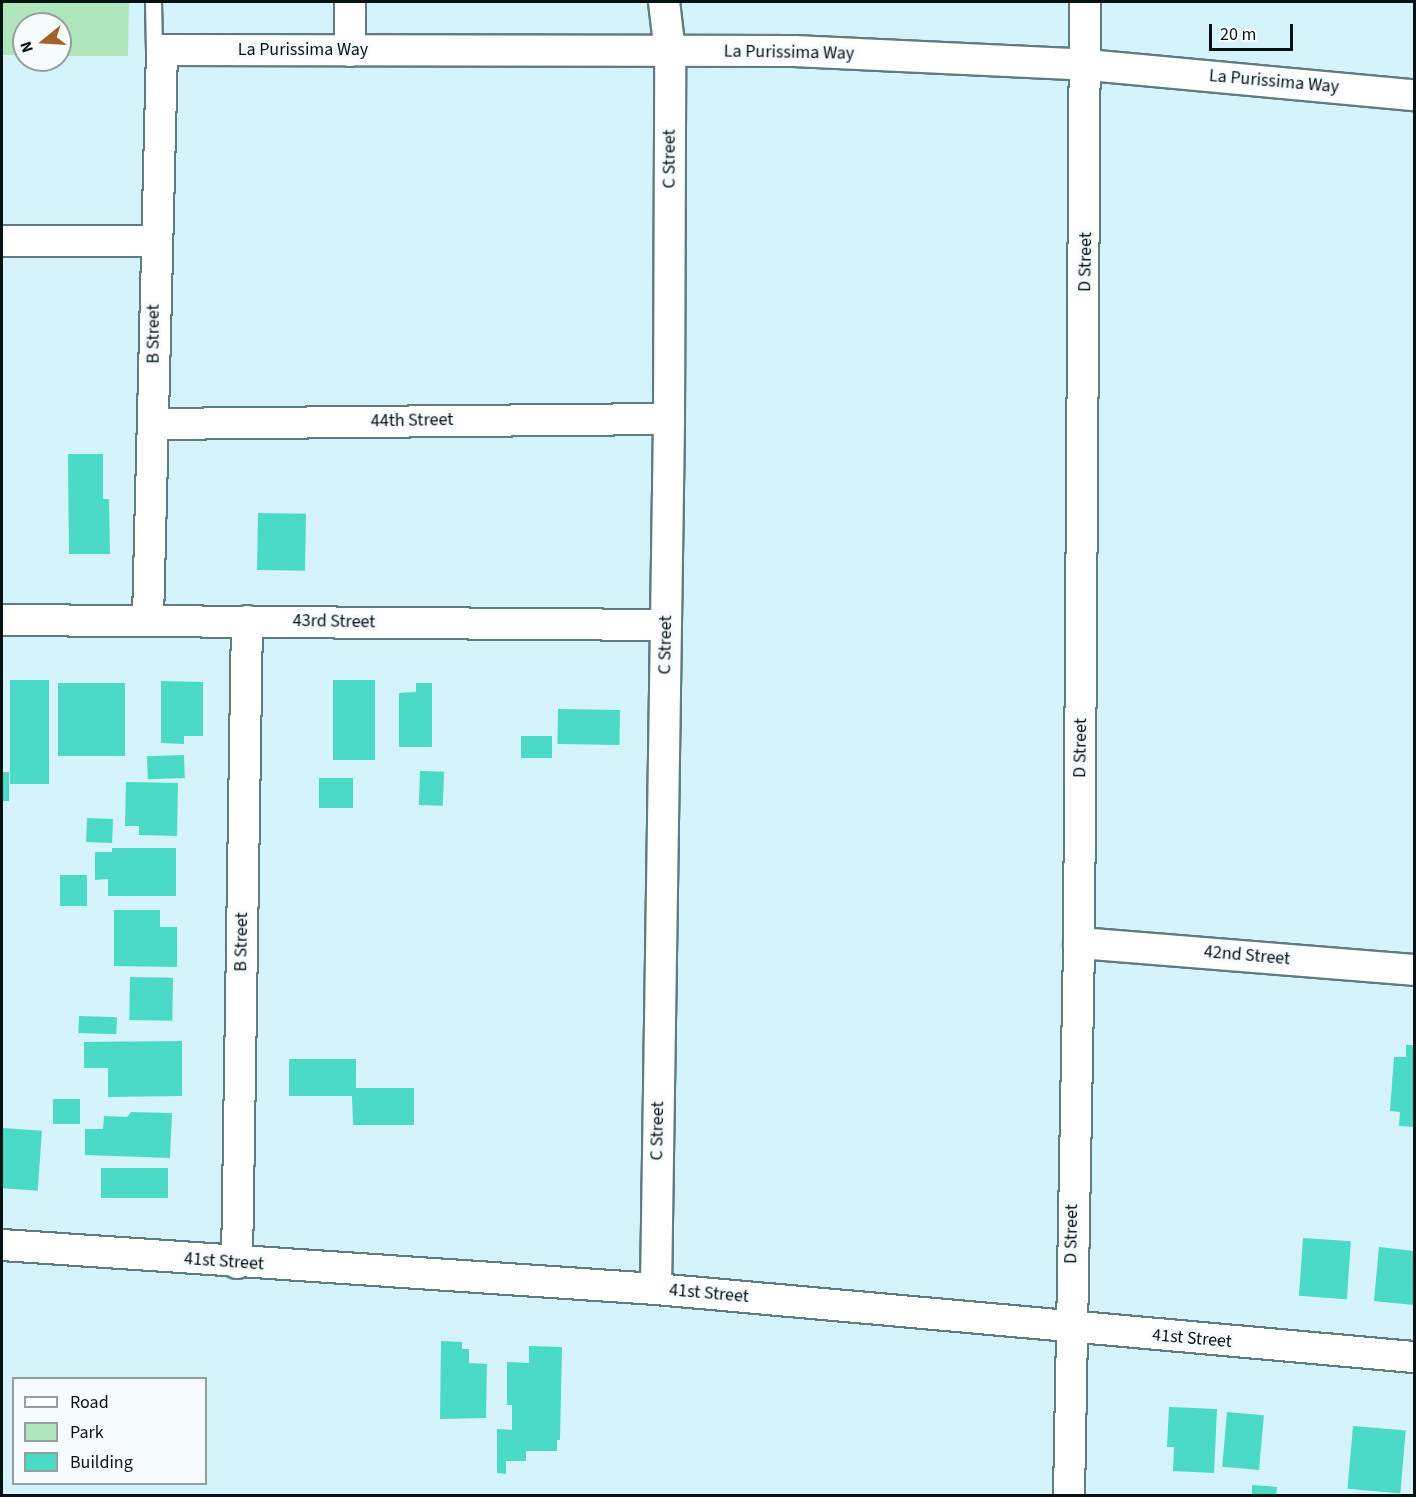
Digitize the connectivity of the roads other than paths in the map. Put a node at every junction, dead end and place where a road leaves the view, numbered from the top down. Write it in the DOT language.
graph roads {
  1 [pos="153,2"];
  2 [pos="350,2"];
  3 [pos="664,2"];
  4 [pos="1085,2"];
  5 [pos="162,50"];
  6 [pos="350,51"];
  7 [pos="670,52"];
  8 [pos="1088,65"];
  9 [pos="1414,95"];
  10 [pos="2,241"];
  11 [pos="154,241"];
  12 [pos="669,419"];
  13 [pos="154,424"];
  14 [pos="148,619"];
  15 [pos="2,620"];
  16 [pos="247,621"];
  17 [pos="666,626"];
  18 [pos="1079,943"];
  19 [pos="1414,970"];
  20 [pos="2,1245"];
  21 [pos="237,1263"];
  22 [pos="656,1289"];
  23 [pos="1070,1329"];
  24 [pos="1414,1357"];
  25 [pos="1069,1496"];
  1 -- 5 [label="lane"];
  2 -- 6 [label="street"];
  3 -- 7 [label="street, C Street"];
  4 -- 8 [label="street, D Street"];
  5 -- 6 [label="street, La Purissima Way"];
  5 -- 11 [label="street, B Street"];
  6 -- 7 [label="street, La Purissima Way"];
  7 -- 8 [label="street, La Purissima Way"];
  7 -- 12 [label="street, C Street"];
  8 -- 9 [label="street, La Purissima Way"];
  8 -- 18 [label="street, D Street"];
  10 -- 11 [label="street"];
  11 -- 13 [label="street, B Street"];
  12 -- 13 [label="street, 44th Street"];
  12 -- 17 [label="street, C Street"];
  13 -- 14 [label="street, B Street"];
  14 -- 15 [label="street, 43rd Street"];
  14 -- 16 [label="street, 43rd Street"];
  16 -- 17 [label="street, 43rd Street"];
  16 -- 21 [label="street, B Street"];
  17 -- 22 [label="street, C Street"];
  18 -- 19 [label="street, 42nd Street"];
  18 -- 23 [label="street, D Street"];
  20 -- 21 [label="street, 41st Street"];
  21 -- 22 [label="street, 41st Street"];
  22 -- 23 [label="street, 41st Street"];
  23 -- 24 [label="street, 41st Street"];
  23 -- 25 [label="street, D Street"];
}
